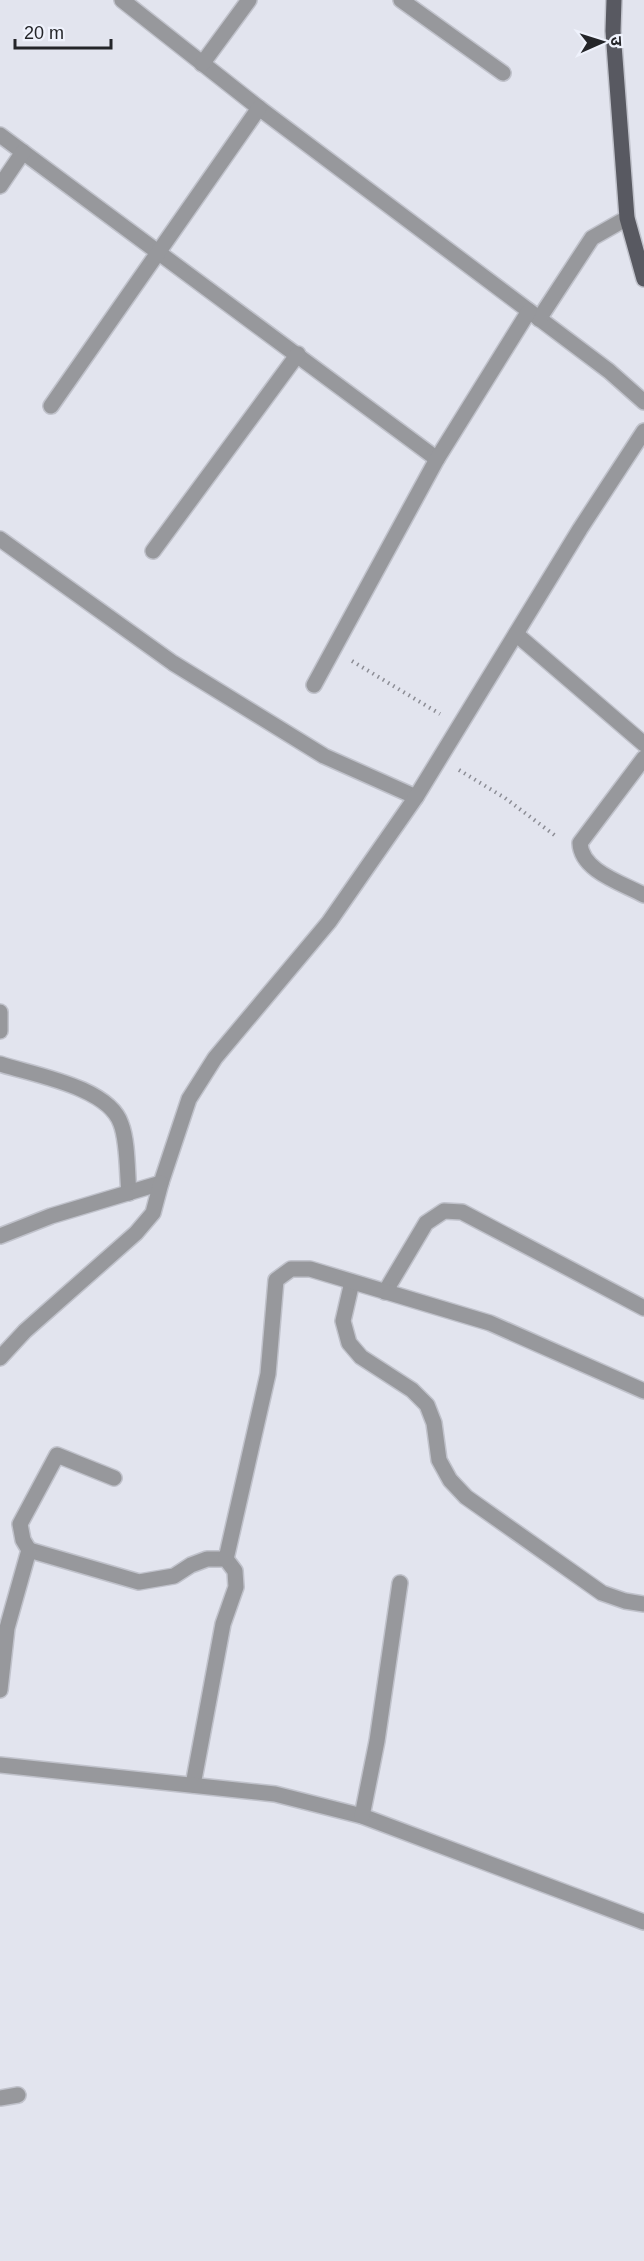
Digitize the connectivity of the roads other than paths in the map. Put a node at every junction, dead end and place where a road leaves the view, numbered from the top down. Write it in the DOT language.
graph roads {
  1 [pos="122,0"];
  2 [pos="249,0"];
  3 [pos="401,0"];
  4 [pos="614,0"];
  5 [pos="202,63"];
  6 [pos="503,74"];
  7 [pos="259,108"];
  8 [pos="0,135"];
  9 [pos="23,152"];
  10 [pos="0,186"];
  11 [pos="627,218"];
  12 [pos="156,252"];
  13 [pos="644,279"];
  14 [pos="534,315"];
  15 [pos="298,354"];
  16 [pos="644,402"];
  17 [pos="51,406"];
  18 [pos="644,431"];
  19 [pos="437,459"];
  20 [pos="0,538"];
  21 [pos="153,550"];
  22 [pos="516,634"];
  23 [pos="314,685"];
  24 [pos="644,744"];
  25 [pos="644,758"];
  26 [pos="416,797"];
  27 [pos="644,895"];
  28 [pos="0,1012"];
  29 [pos="0,1031"];
  30 [pos="0,1064"];
  31 [pos="161,1182"];
  32 [pos="129,1193"];
  33 [pos="0,1236"];
  34 [pos="352,1282"];
  35 [pos="385,1292"];
  36 [pos="644,1308"];
  37 [pos="0,1358"];
  38 [pos="644,1391"];
  39 [pos="114,1478"];
  40 [pos="29,1550"];
  41 [pos="226,1559"];
  42 [pos="400,1583"];
  43 [pos="644,1604"];
  44 [pos="0,1690"];
  45 [pos="0,1766"];
  46 [pos="193,1785"];
  47 [pos="362,1816"];
  48 [pos="644,1922"];
  49 [pos="18,2095"];
  50 [pos="0,2098"];
  1 -- 5 [label="street"];
  2 -- 5 [label="street"];
  3 -- 6 [label="street"];
  4 -- 11 [label="main road"];
  5 -- 7 [label="street"];
  7 -- 12 [label="street"];
  7 -- 14 [label="street"];
  8 -- 9 [label="street"];
  9 -- 10 [label="street"];
  9 -- 12 [label="street"];
  11 -- 13 [label="main road"];
  11 -- 14 [label="street"];
  12 -- 15 [label="street"];
  12 -- 17 [label="street"];
  14 -- 16 [label="street"];
  14 -- 19 [label="street"];
  15 -- 19 [label="street"];
  15 -- 21 [label="street"];
  18 -- 22 [label="street"];
  19 -- 23 [label="street"];
  20 -- 26 [label="street"];
  22 -- 24 [label="street"];
  22 -- 26 [label="street"];
  25 -- 27 [label="street"];
  26 -- 31 [label="street"];
  28 -- 29 [label="street"];
  30 -- 32 [label="street"];
  31 -- 32 [label="street"];
  31 -- 37 [label="street"];
  32 -- 33 [label="street"];
  34 -- 35 [label="street"];
  34 -- 41 [label="street"];
  34 -- 43 [label="street"];
  35 -- 36 [label="street"];
  35 -- 38 [label="street"];
  39 -- 40 [label="street"];
  40 -- 41 [label="street"];
  40 -- 44 [label="street"];
  41 -- 46 [label="street"];
  42 -- 47 [label="street"];
  45 -- 46 [label="street"];
  46 -- 47 [label="street"];
  47 -- 48 [label="street"];
  49 -- 50 [label="street"];
}
